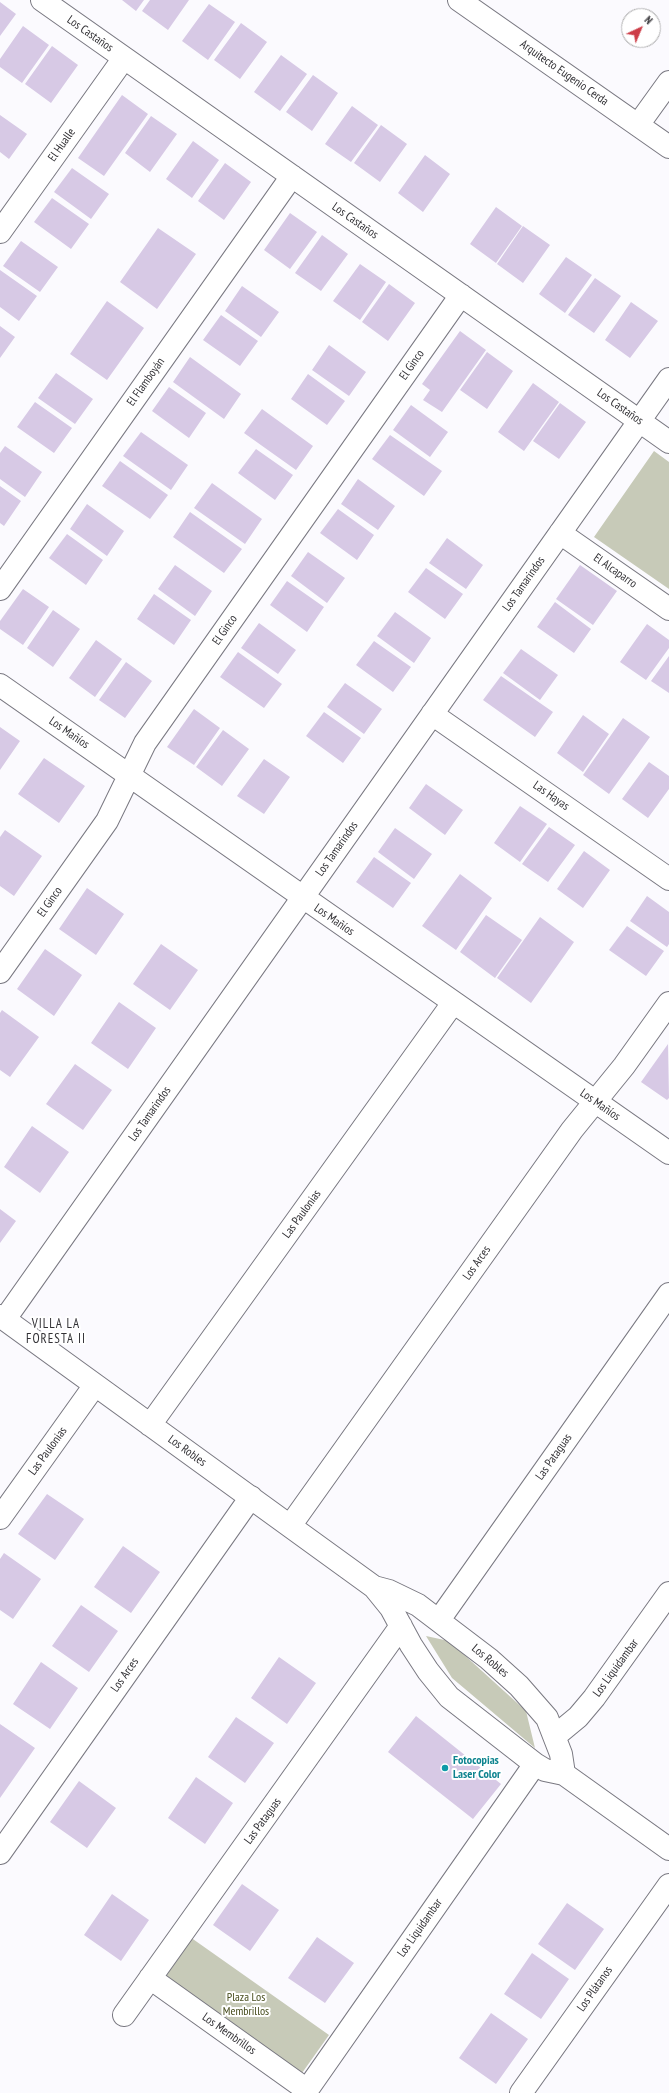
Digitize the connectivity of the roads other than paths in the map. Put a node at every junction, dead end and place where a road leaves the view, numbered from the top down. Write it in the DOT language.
graph roads {
  1 [pos="42,0"];
  2 [pos="467,2"];
  3 [pos="124,58"];
  4 [pos="669,82"];
  5 [pos="638,125"];
  6 [pos="669,147"];
  7 [pos="292,176"];
  8 [pos="0,232"];
  9 [pos="461,295"];
  10 [pos="669,379"];
  11 [pos="639,421"];
  12 [pos="669,442"];
  13 [pos="560,532"];
  14 [pos="0,589"];
  15 [pos="669,609"];
  16 [pos="0,685"];
  17 [pos="432,714"];
  18 [pos="129,776"];
  19 [pos="669,879"];
  20 [pos="302,898"];
  21 [pos="0,972"];
  22 [pos="453,1003"];
  23 [pos="669,1003"];
  24 [pos="595,1102"];
  25 [pos="669,1153"];
  26 [pos="669,1294"];
  27 [pos="2,1318"];
  28 [pos="95,1385"];
  29 [pos="150,1425"];
  30 [pos="251,1497"];
  31 [pos="0,1518"];
  32 [pos="290,1526"];
  33 [pos="374,1587"];
  34 [pos="669,1593"];
  35 [pos="439,1620"];
  36 [pos="402,1626"];
  37 [pos="555,1736"];
  38 [pos="535,1764"];
  39 [pos="564,1774"];
  40 [pos="669,1849"];
  41 [pos="0,1853"];
  42 [pos="669,1886"];
  43 [pos="150,1978"];
  44 [pos="124,2015"];
  45 [pos="306,2091"];
  46 [pos="522,2093"];
  1 -- 3 [label="street, Los Castaños"];
  2 -- 5 [label="street, Arquitecto Eugenio Cerda"];
  3 -- 7 [label="street, Los Castaños"];
  3 -- 8 [label="street, El Hualle"];
  4 -- 5 [label="street"];
  5 -- 6 [label="street, Arquitecto Eugenio Cerda"];
  7 -- 9 [label="street, Los Castaños"];
  7 -- 14 [label="street, El Flamboyán"];
  9 -- 11 [label="street, Los Castaños"];
  9 -- 18 [label="street, El Ginco"];
  10 -- 11 [label="street, Los Tamarindos"];
  11 -- 12 [label="street, Los Castaños"];
  11 -- 13 [label="street, Los Tamarindos"];
  13 -- 15 [label="street, El Alcaparro"];
  13 -- 17 [label="street, Los Tamarindos"];
  16 -- 18 [label="street, Los Mañíos"];
  17 -- 19 [label="street, Las Hayas"];
  17 -- 20 [label="street, Los Tamarindos"];
  18 -- 20 [label="street, Los Mañíos"];
  18 -- 21 [label="street, El Ginco"];
  20 -- 22 [label="street, Los Mañíos"];
  20 -- 27 [label="street, Los Tamarindos"];
  22 -- 24 [label="street, Los Mañíos"];
  22 -- 29 [label="street, Las Paulonias"];
  23 -- 24 [label="street, Los Arces"];
  24 -- 25 [label="street, Los Mañíos"];
  24 -- 32 [label="street, Los Arces"];
  26 -- 35 [label="street, Las Pataguas"];
  27 -- 28 [label="street, Los Robles"];
  28 -- 29 [label="street, Los Robles"];
  28 -- 31 [label="street, Las Paulonias"];
  29 -- 30 [label="street, Los Robles"];
  30 -- 32 [label="street, Los Robles"];
  30 -- 41 [label="street, Los Arces"];
  32 -- 33 [label="street, Los Robles"];
  33 -- 35 [label="street, Los Robles"];
  33 -- 36 [label="street, Los Robles"];
  34 -- 37 [label="street, Los Liquidambar"];
  35 -- 37 [label="street, Los Robles"];
  36 -- 38 [label="street, Los Robles"];
  36 -- 43 [label="street, Las Pataguas"];
  37 -- 39 [label="street, Los Robles"];
  38 -- 39 [label="street, Los Robles"];
  38 -- 45 [label="street, Los Liquidambar"];
  39 -- 40 [label="street, Los Robles"];
  42 -- 46 [label="street, Los Plátanos"];
  43 -- 44 [label="street, Las Pataguas"];
  43 -- 45 [label="street, Los Membrillos"];
}
